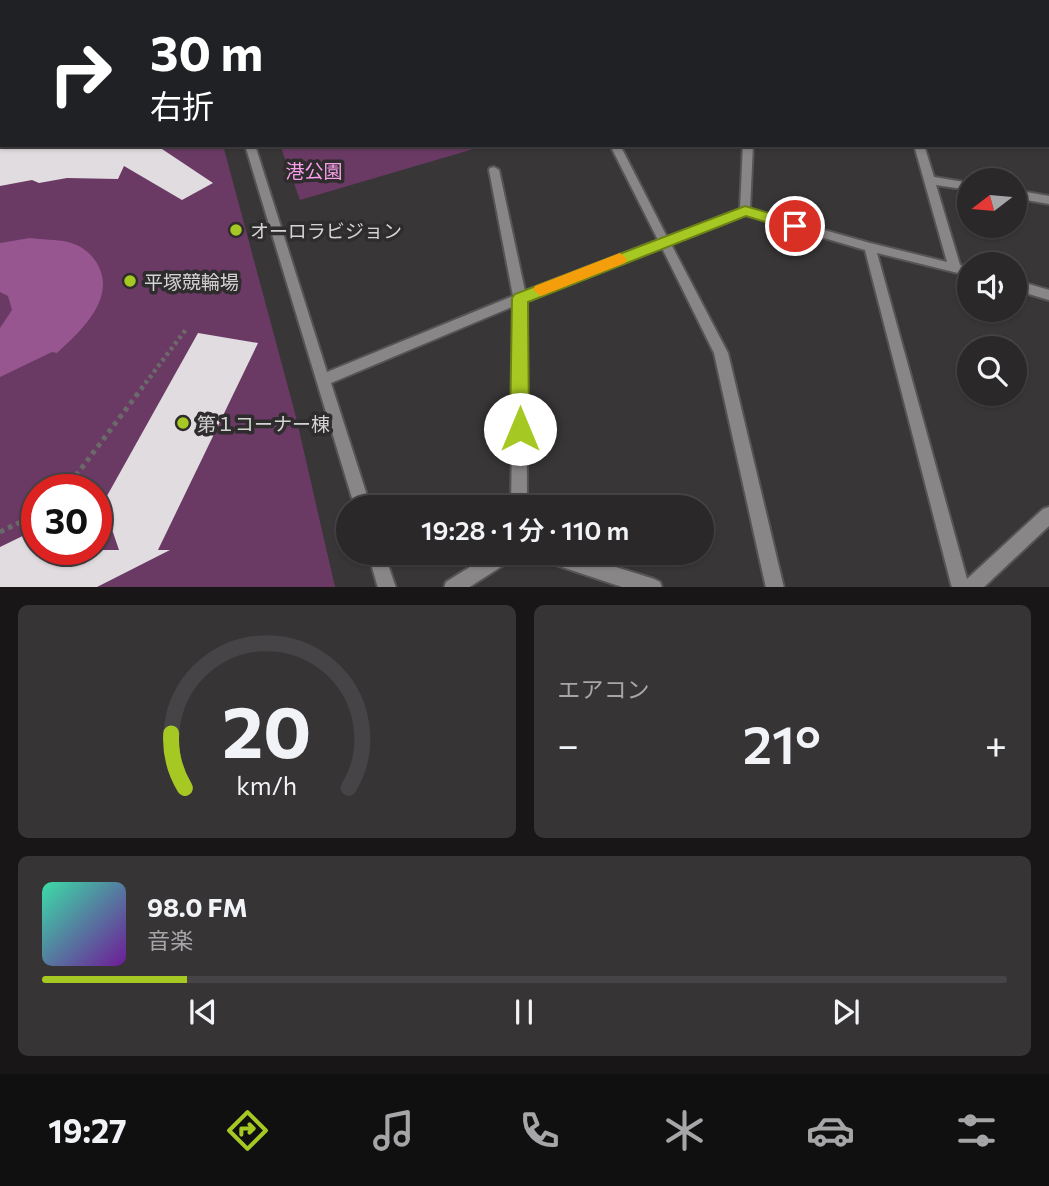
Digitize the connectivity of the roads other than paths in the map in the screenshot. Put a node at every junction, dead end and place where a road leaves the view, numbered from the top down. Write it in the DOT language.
graph roads {
  1 [pos="251,147"];
  2 [pos="616,147"];
  3 [pos="748,147"];
  4 [pos="920,147"];
  5 [pos="494,170"];
  6 [pos="929,180"];
  7 [pos="957,185"];
  8 [pos="1027,196"];
  9 [pos="1049,200"];
  10 [pos="745,211"];
  11 [pos="664,242"];
  12 [pos="870,247"];
  13 [pos="955,268"];
  14 [pos="1027,289"];
  15 [pos="1049,295"];
  16 [pos="520,298"];
  17 [pos="325,379"];
  18 [pos="359,495"];
  19 [pos="519,495"];
  20 [pos="1049,515"];
  21 [pos="380,565"];
  22 [pos="488,565"];
  23 [pos="583,565"];
  24 [pos="387,587"];
  25 [pos="452,587"];
  26 [pos="654,587"];
  27 [pos="775,587"];
  28 [pos="961,587"];
  29 [pos="970,587"];
  1 -- 17 [label="street"];
  2 -- 11 [label="street"];
  3 -- 10 [label="street"];
  4 -- 6 [label="street"];
  5 -- 16 [label="street"];
  6 -- 7 [label="street"];
  6 -- 13 [label="street"];
  8 -- 9 [label="street"];
  10 -- 11 [label="street"];
  10 -- 12 [label="street"];
  11 -- 16 [label="street"];
  11 -- 27 [label="street"];
  12 -- 13 [label="street"];
  12 -- 28 [label="street"];
  14 -- 15 [label="street"];
  16 -- 17 [label="street"];
  16 -- 19 [label="street"];
  17 -- 18 [label="street"];
  20 -- 29 [label="street"];
  21 -- 24 [label="street"];
  22 -- 25 [label="street"];
  23 -- 26 [label="street"];
}
